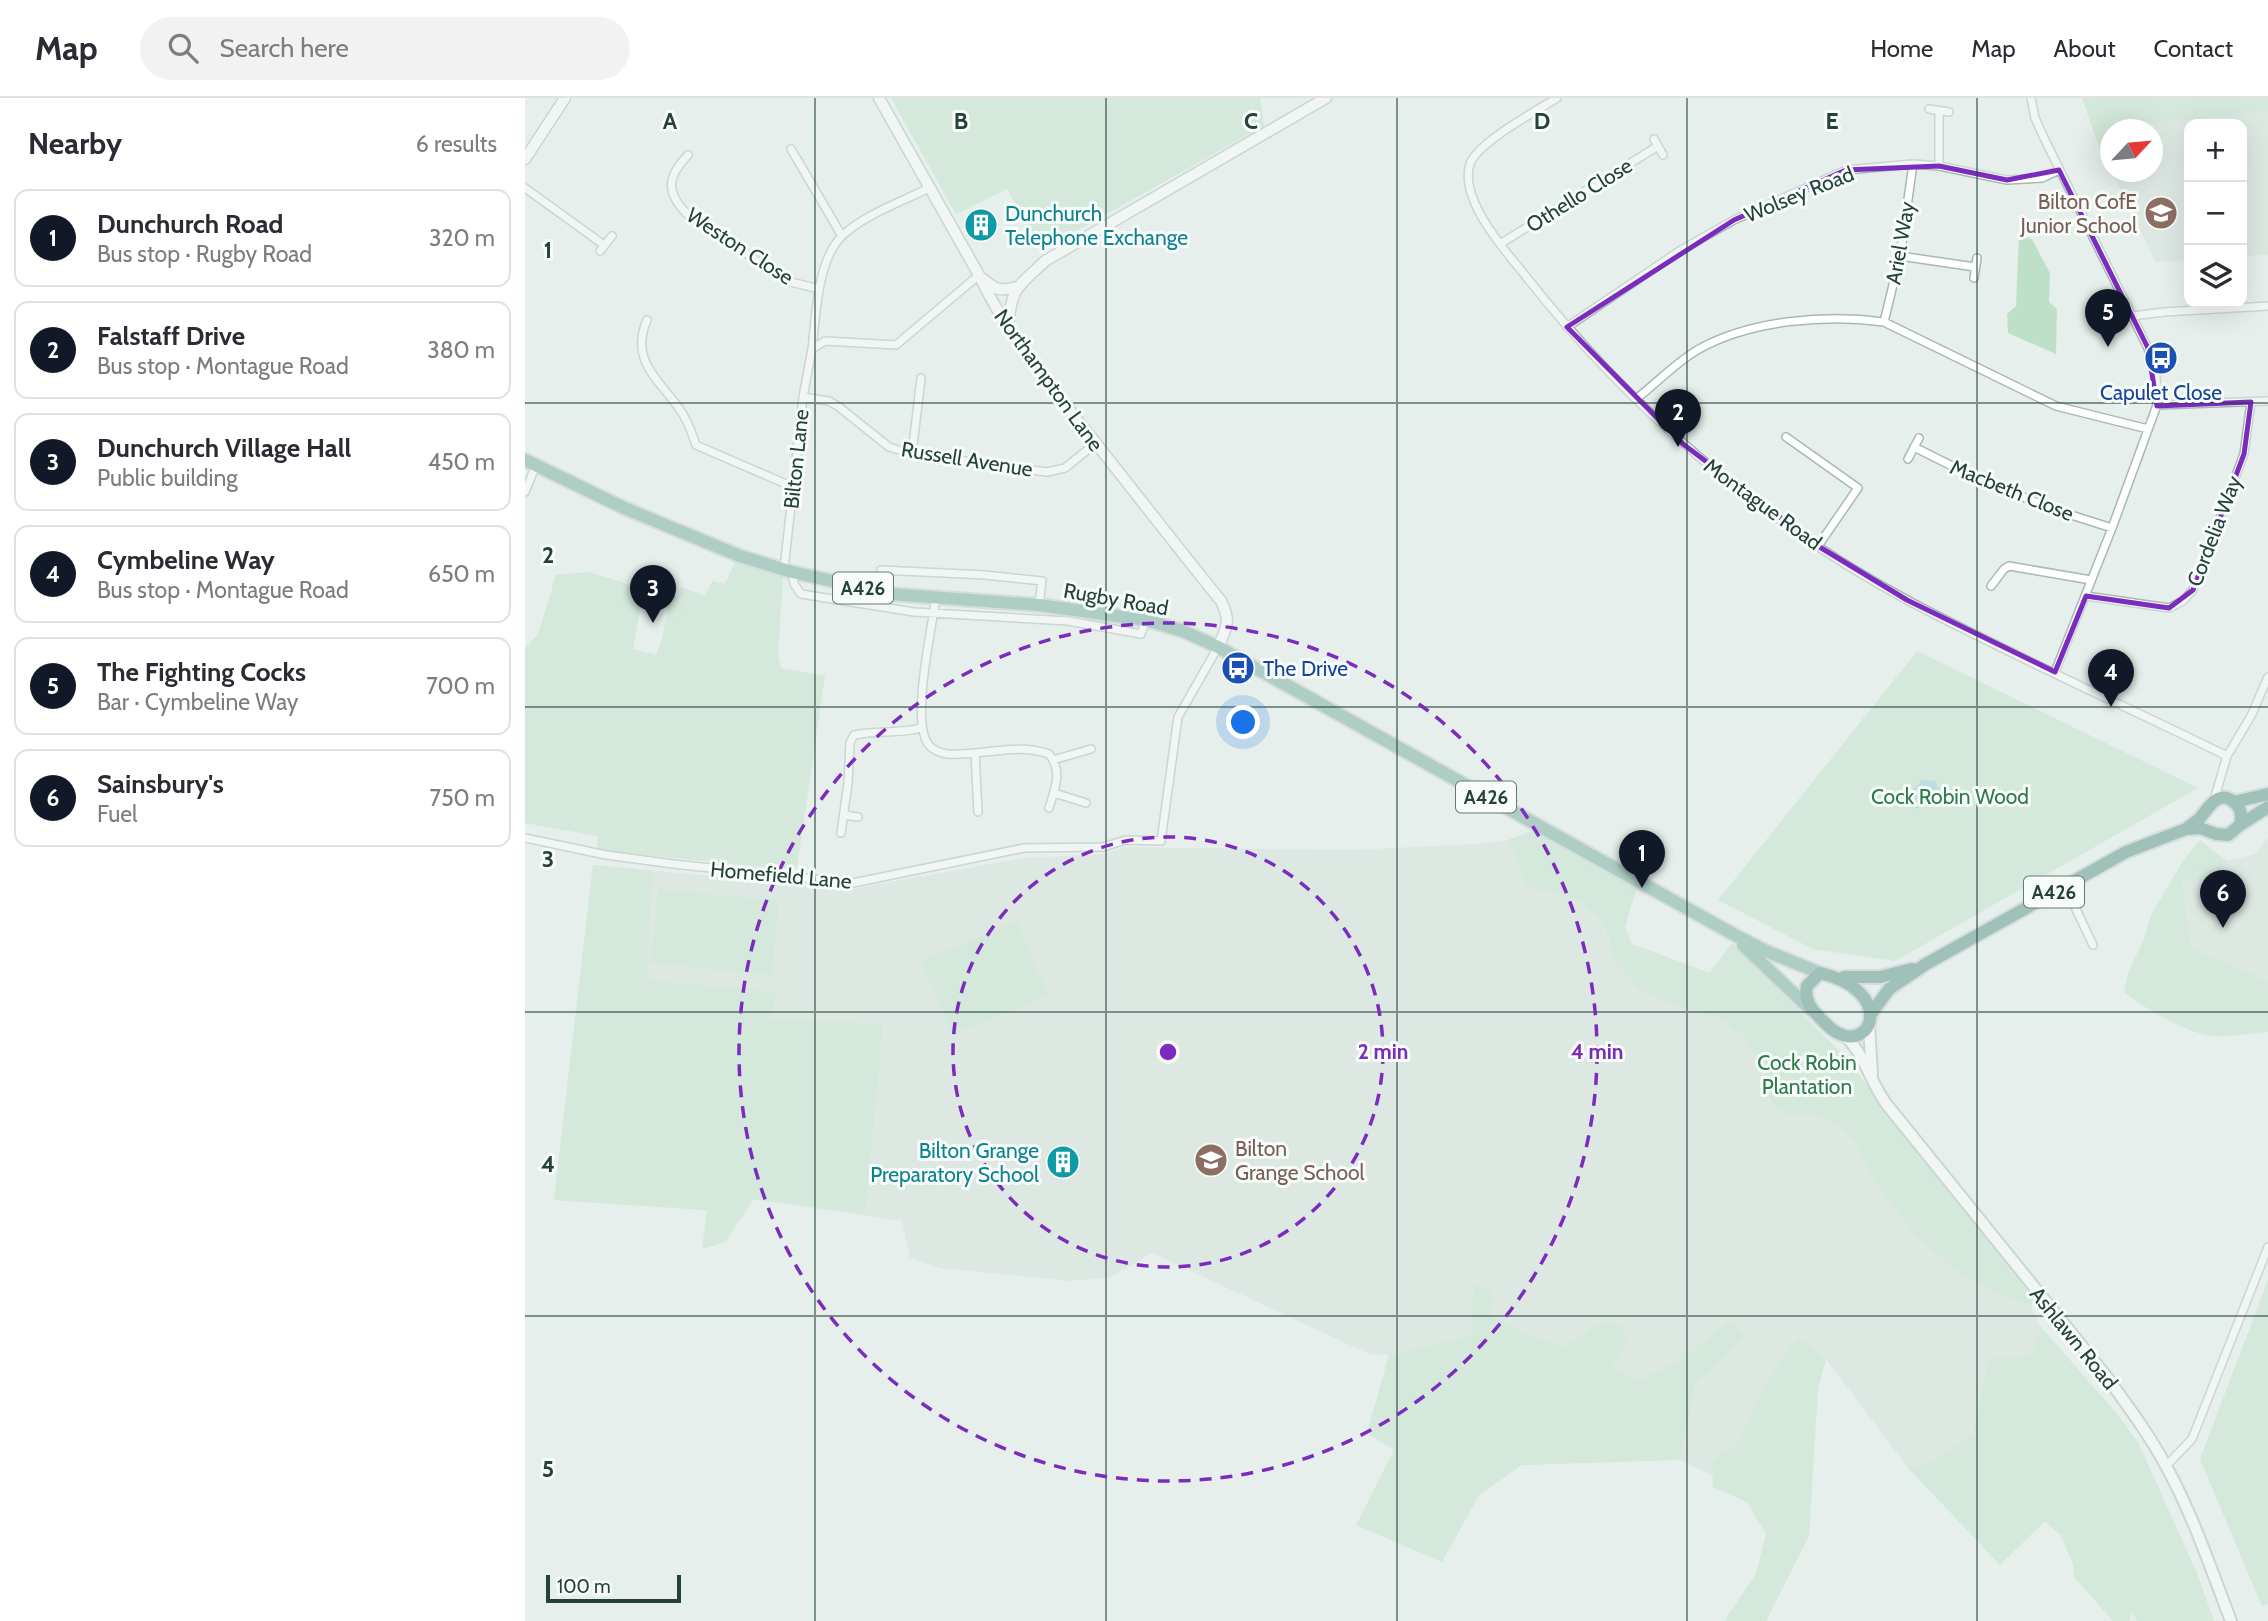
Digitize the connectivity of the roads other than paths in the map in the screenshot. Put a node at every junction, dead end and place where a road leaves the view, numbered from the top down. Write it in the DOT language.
graph roads {
  1 [pos="565,98"];
  2 [pos="879,98"];
  3 [pos="1326,98"];
  4 [pos="1557,98"];
  5 [pos="2031,98"];
  6 [pos="1929,109"];
  7 [pos="1939,111"];
  8 [pos="1949,112"];
  9 [pos="791,149"];
  10 [pos="688,155"];
  11 [pos="1663,155"];
  12 [pos="525,159"];
  13 [pos="1913,164"];
  14 [pos="1939,166"];
  15 [pos="2059,170"];
  16 [pos="525,188"];
  17 [pos="929,188"];
  18 [pos="612,236"];
  19 [pos="842,236"];
  20 [pos="1500,244"];
  21 [pos="1900,256"];
  22 [pos="1977,258"];
  23 [pos="1975,267"];
  24 [pos="979,275"];
  25 [pos="1973,278"];
  26 [pos="1017,287"];
  27 [pos="819,289"];
  28 [pos="2268,306"];
  29 [pos="2131,316"];
  30 [pos="647,320"];
  31 [pos="1884,322"];
  32 [pos="1008,326"];
  33 [pos="1567,327"];
  34 [pos="812,349"];
  35 [pos="921,378"];
  36 [pos="803,397"];
  37 [pos="1636,399"];
  38 [pos="2268,401"];
  39 [pos="2251,402"];
  40 [pos="2157,405"];
  41 [pos="2148,429"];
  42 [pos="1786,437"];
  43 [pos="1919,438"];
  44 [pos="1096,443"];
  45 [pos="1914,447"];
  46 [pos="912,454"];
  47 [pos="1907,458"];
  48 [pos="530,463"];
  49 [pos="793,487"];
  50 [pos="525,492"];
  51 [pos="2112,528"];
  52 [pos="1818,546"];
  53 [pos="788,570"];
  54 [pos="881,570"];
  55 [pos="2091,580"];
  56 [pos="1991,586"];
  57 [pos="915,596"];
  58 [pos="2086,596"];
  59 [pos="936,597"];
  60 [pos="1039,605"];
  61 [pos="913,612"];
  62 [pos="933,613"];
  63 [pos="1146,620"];
  64 [pos="1218,647"];
  65 [pos="2055,672"];
  66 [pos="2268,677"];
  67 [pos="921,728"];
  68 [pos="1091,749"];
  69 [pos="975,753"];
  70 [pos="2227,756"];
  71 [pos="1053,760"];
  72 [pos="1054,793"];
  73 [pos="2268,794"];
  74 [pos="2225,800"];
  75 [pos="1086,803"];
  76 [pos="2268,807"];
  77 [pos="1049,808"];
  78 [pos="978,812"];
  79 [pos="2204,812"];
  80 [pos="844,815"];
  81 [pos="858,817"];
  82 [pos="2239,825"];
  83 [pos="2186,829"];
  84 [pos="2209,830"];
  85 [pos="841,833"];
  86 [pos="525,838"];
  87 [pos="2065,886"];
  88 [pos="1733,934"];
  89 [pos="2093,945"];
  90 [pos="1926,964"];
  91 [pos="1820,973"];
  92 [pos="1836,976"];
  93 [pos="1811,1010"];
  94 [pos="1870,1019"];
  95 [pos="1845,1036"];
  96 [pos="1873,1082"];
  97 [pos="2268,1247"];
  98 [pos="2166,1466"];
  99 [pos="2231,1621"];
  1 -- 12 [label="street"];
  2 -- 17 [label="street, Northampton Lane"];
  3 -- 26 [label="street"];
  4 -- 20 [label="street, Montague Road"];
  5 -- 15 [label="street"];
  6 -- 7 [label="street"];
  7 -- 8 [label="street"];
  7 -- 14 [label="street"];
  9 -- 19 [label="street"];
  10 -- 27 [label="street, Weston Close"];
  11 -- 20 [label="street, Othello Close"];
  13 -- 14 [label="street, Wolsey Road"];
  13 -- 21 [label="street, Ariel Way"];
  13 -- 33 [label="street, Wolsey Road"];
  14 -- 15 [label="street, Wolsey Road"];
  15 -- 29 [label="street"];
  16 -- 18 [label="street"];
  17 -- 19 [label="street, Bilton Lane"];
  17 -- 24 [label="street, Northampton Lane"];
  19 -- 27 [label="street, Bilton Lane"];
  20 -- 33 [label="street, Montague Road"];
  21 -- 23 [label="street"];
  21 -- 31 [label="street, Ariel Way"];
  22 -- 23 [label="street"];
  23 -- 25 [label="street"];
  24 -- 26 [label="street"];
  24 -- 32 [label="street, Northampton Lane"];
  24 -- 34 [label="street"];
  26 -- 32 [label="street"];
  27 -- 34 [label="street, Bilton Lane"];
  28 -- 29 [label="street"];
  29 -- 40 [label="street"];
  30 -- 49 [label="street"];
  31 -- 37 [label="street"];
  31 -- 41 [label="street"];
  32 -- 44 [label="street, Northampton Lane"];
  33 -- 37 [label="street, Montague Road"];
  34 -- 36 [label="street, Bilton Lane"];
  35 -- 46 [label="street"];
  36 -- 46 [label="street, Russell Avenue"];
  36 -- 49 [label="street, Bilton Lane"];
  37 -- 52 [label="street, Montague Road"];
  38 -- 39 [label="street"];
  39 -- 40 [label="street"];
  39 -- 58 [label="street, Cordelia Way"];
  40 -- 41 [label="street"];
  41 -- 51 [label="street"];
  42 -- 52 [label="street"];
  43 -- 45 [label="street"];
  44 -- 46 [label="street, Russell Avenue"];
  44 -- 64 [label="street, Northampton Lane"];
  45 -- 47 [label="street"];
  45 -- 51 [label="street, Macbeth Close"];
  48 -- 50 [label="street"];
  48 -- 53 [label="main road, Rugby Road / A426"];
  49 -- 53 [label="street, Bilton Lane"];
  51 -- 55 [label="street"];
  52 -- 65 [label="street, Montague Road"];
  53 -- 57 [label="main road, Rugby Road / A426"];
  53 -- 61 [label="street"];
  54 -- 60 [label="street"];
  55 -- 56 [label="street"];
  55 -- 58 [label="street"];
  57 -- 59 [label="main road, Rugby Road / A426"];
  57 -- 61 [label="street"];
  58 -- 65 [label="street"];
  59 -- 60 [label="main road, Rugby Road / A426"];
  59 -- 62 [label="street"];
  60 -- 63 [label="main road, Rugby Road / A426"];
  61 -- 62 [label="street"];
  62 -- 63 [label="street"];
  62 -- 67 [label="street"];
  63 -- 64 [label="main road, Rugby Road / A426"];
  64 -- 86 [label="street, Homefield Lane"];
  64 -- 88 [label="main road, Rugby Road / A426"];
  65 -- 70 [label="street, Montague Road"];
  66 -- 70 [label="street"];
  67 -- 69 [label="street"];
  67 -- 80 [label="street"];
  68 -- 71 [label="street"];
  69 -- 71 [label="street"];
  69 -- 78 [label="street"];
  70 -- 74 [label="street"];
  71 -- 72 [label="street"];
  72 -- 75 [label="street"];
  72 -- 77 [label="street"];
  73 -- 74 [label="highway"];
  74 -- 79 [label="highway, A426"];
  74 -- 82 [label="highway"];
  76 -- 82 [label="highway, A426"];
  79 -- 83 [label="highway, A426"];
  79 -- 84 [label="highway"];
  80 -- 81 [label="street"];
  80 -- 85 [label="street"];
  82 -- 84 [label="highway, A426"];
  83 -- 84 [label="highway, A426"];
  83 -- 87 [label="highway, A426"];
  87 -- 89 [label="street"];
  87 -- 90 [label="highway, A426"];
  88 -- 91 [label="main road, A426"];
  88 -- 93 [label="main road"];
  90 -- 92 [label="highway, A426"];
  90 -- 94 [label="highway, A426"];
  91 -- 92 [label="highway"];
  91 -- 93 [label="highway"];
  92 -- 94 [label="highway"];
  93 -- 95 [label="highway"];
  94 -- 95 [label="highway"];
  94 -- 96 [label="main road, Ashlawn Road"];
  95 -- 96 [label="main road, Ashlawn Road"];
  96 -- 98 [label="main road, Ashlawn Road"];
  97 -- 98 [label="street"];
  98 -- 99 [label="main road, Ashlawn Road"];
}
